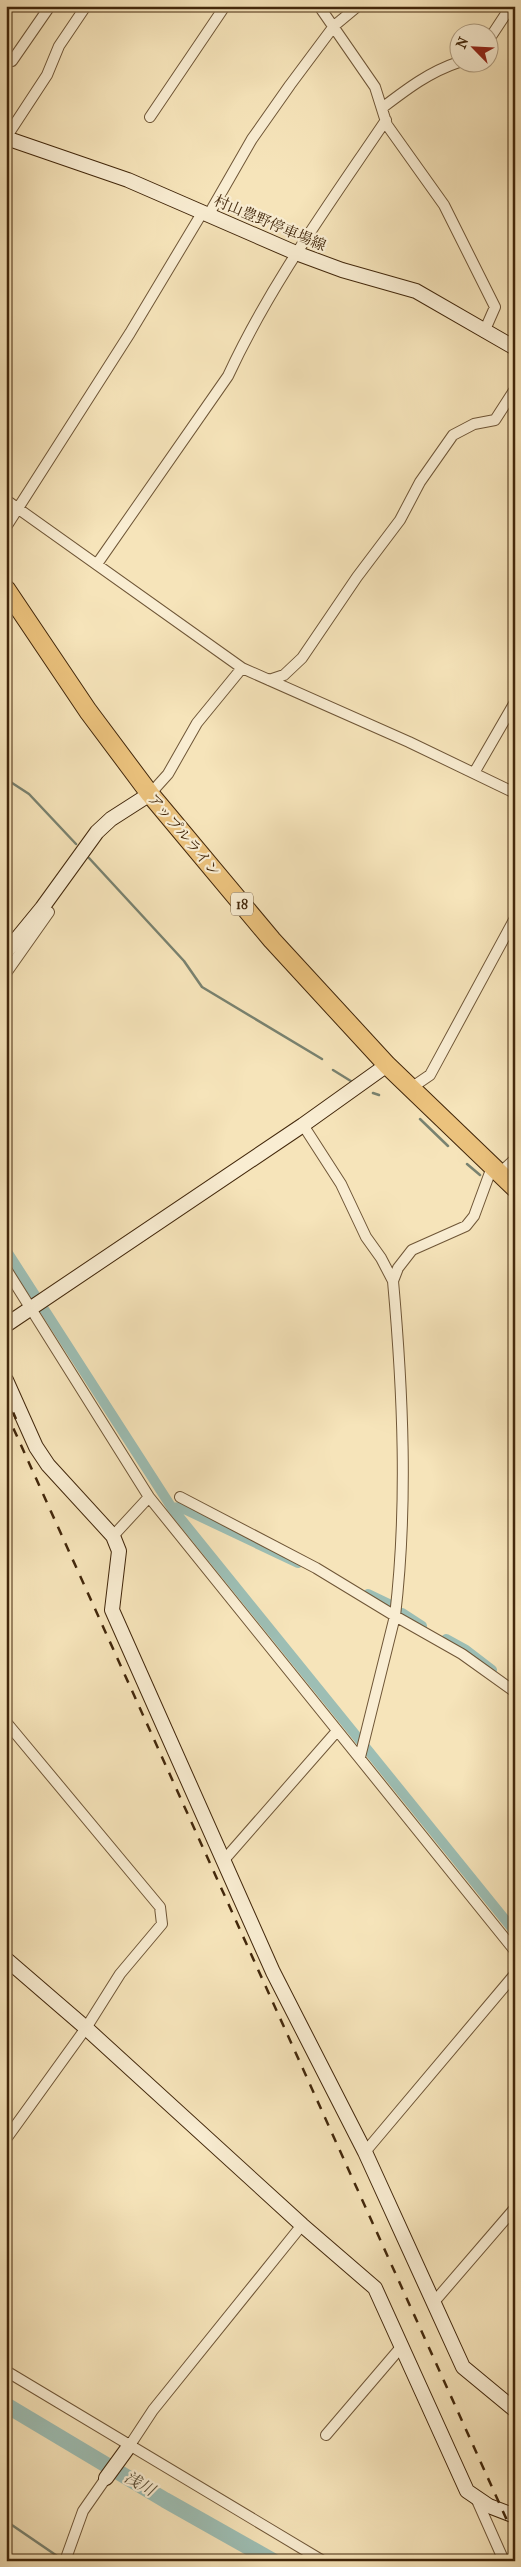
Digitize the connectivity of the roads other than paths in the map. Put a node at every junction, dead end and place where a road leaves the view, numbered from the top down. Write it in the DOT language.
graph roads {
  1 [pos="50,6"];
  2 [pos="86,6"];
  3 [pos="225,6"];
  4 [pos="319,6"];
  5 [pos="358,6"];
  6 [pos="512,6"];
  7 [pos="334,26"];
  8 [pos="498,26"];
  9 [pos="12,61"];
  10 [pos="448,67"];
  11 [pos="382,108"];
  12 [pos="150,117"];
  13 [pos="386,120"];
  14 [pos="8,138"];
  15 [pos="205,214"];
  16 [pos="296,253"];
  17 [pos="484,332"];
  18 [pos="515,348"];
  19 [pos="515,389"];
  20 [pos="6,500"];
  21 [pos="21,508"];
  22 [pos="6,527"];
  23 [pos="97,564"];
  24 [pos="6,589"];
  25 [pos="242,668"];
  26 [pos="269,680"];
  27 [pos="515,702"];
  28 [pos="474,773"];
  29 [pos="515,793"];
  30 [pos="150,794"];
  31 [pos="42,908"];
  32 [pos="515,918"];
  33 [pos="6,952"];
  34 [pos="6,973"];
  35 [pos="388,1065"];
  36 [pos="411,1088"];
  37 [pos="303,1125"];
  38 [pos="515,1159"];
  39 [pos="495,1170"];
  40 [pos="515,1188"];
  41 [pos="6,1269"];
  42 [pos="393,1281"];
  43 [pos="38,1305"];
  44 [pos="6,1325"];
  45 [pos="6,1380"];
  46 [pos="149,1497"];
  47 [pos="180,1497"];
  48 [pos="113,1536"];
  49 [pos="395,1616"];
  50 [pos="515,1692"];
  51 [pos="6,1722"];
  52 [pos="337,1731"];
  53 [pos="360,1754"];
  54 [pos="224,1860"];
  55 [pos="515,1951"];
  56 [pos="6,1959"];
  57 [pos="515,1974"];
  58 [pos="86,2028"];
  59 [pos="6,2139"];
  60 [pos="365,2152"];
  61 [pos="515,2208"];
  62 [pos="302,2225"];
  63 [pos="434,2302"];
  64 [pos="402,2346"];
  65 [pos="6,2371"];
  66 [pos="515,2410"];
  67 [pos="326,2435"];
  68 [pos="129,2446"];
  69 [pos="106,2478"];
  70 [pos="476,2498"];
  71 [pos="515,2516"];
  72 [pos="66,2560"];
  73 [pos="323,2561"];
  74 [pos="504,2561"];
  1 -- 9 [label="street"];
  2 -- 14 [label="street"];
  3 -- 12 [label="street"];
  4 -- 7 [label="street"];
  5 -- 7 [label="street"];
  6 -- 8 [label="street"];
  7 -- 11 [label="street"];
  7 -- 15 [label="street"];
  10 -- 11 [label="street"];
  11 -- 13 [label="street"];
  13 -- 16 [label="street"];
  13 -- 17 [label="street"];
  14 -- 15 [label="street, 村山豊野停車場線"];
  15 -- 16 [label="street, 村山豊野停車場線"];
  15 -- 21 [label="street"];
  16 -- 17 [label="street, 村山豊野停車場線"];
  16 -- 23 [label="street"];
  17 -- 18 [label="street, 村山豊野停車場線"];
  19 -- 26 [label="street"];
  20 -- 21 [label="street"];
  21 -- 22 [label="street"];
  21 -- 23 [label="street"];
  23 -- 25 [label="street"];
  24 -- 30 [label="highway, アップルライン / 18"];
  25 -- 26 [label="street"];
  25 -- 30 [label="street"];
  26 -- 28 [label="street"];
  27 -- 28 [label="street"];
  28 -- 29 [label="street"];
  30 -- 31 [label="street"];
  30 -- 35 [label="highway, アップルライン / 18"];
  31 -- 33 [label="street"];
  31 -- 34 [label="street"];
  32 -- 36 [label="street"];
  35 -- 36 [label="highway, アップルライン / 18"];
  35 -- 37 [label="street"];
  36 -- 39 [label="highway, アップルライン / 18"];
  37 -- 42 [label="street"];
  37 -- 43 [label="street"];
  38 -- 39 [label="street"];
  39 -- 40 [label="highway, アップルライン / 18"];
  39 -- 42 [label="street"];
  41 -- 43 [label="street"];
  42 -- 49 [label="street"];
  43 -- 44 [label="street"];
  43 -- 46 [label="street"];
  45 -- 48 [label="street"];
  46 -- 48 [label="street"];
  46 -- 52 [label="street"];
  47 -- 49 [label="street"];
  48 -- 54 [label="street"];
  49 -- 50 [label="street"];
  49 -- 53 [label="street"];
  51 -- 58 [label="street"];
  52 -- 53 [label="street"];
  52 -- 54 [label="street"];
  53 -- 55 [label="street"];
  54 -- 60 [label="street"];
  56 -- 58 [label="street"];
  57 -- 60 [label="street"];
  58 -- 59 [label="street"];
  58 -- 62 [label="street"];
  60 -- 63 [label="street"];
  61 -- 63 [label="street"];
  62 -- 64 [label="street"];
  62 -- 68 [label="street"];
  63 -- 66 [label="street"];
  64 -- 67 [label="street"];
  64 -- 70 [label="street"];
  65 -- 68 [label="street"];
  68 -- 69 [label="street"];
  68 -- 73 [label="street"];
  69 -- 72 [label="street"];
  70 -- 71 [label="street"];
  70 -- 74 [label="street"];
}
